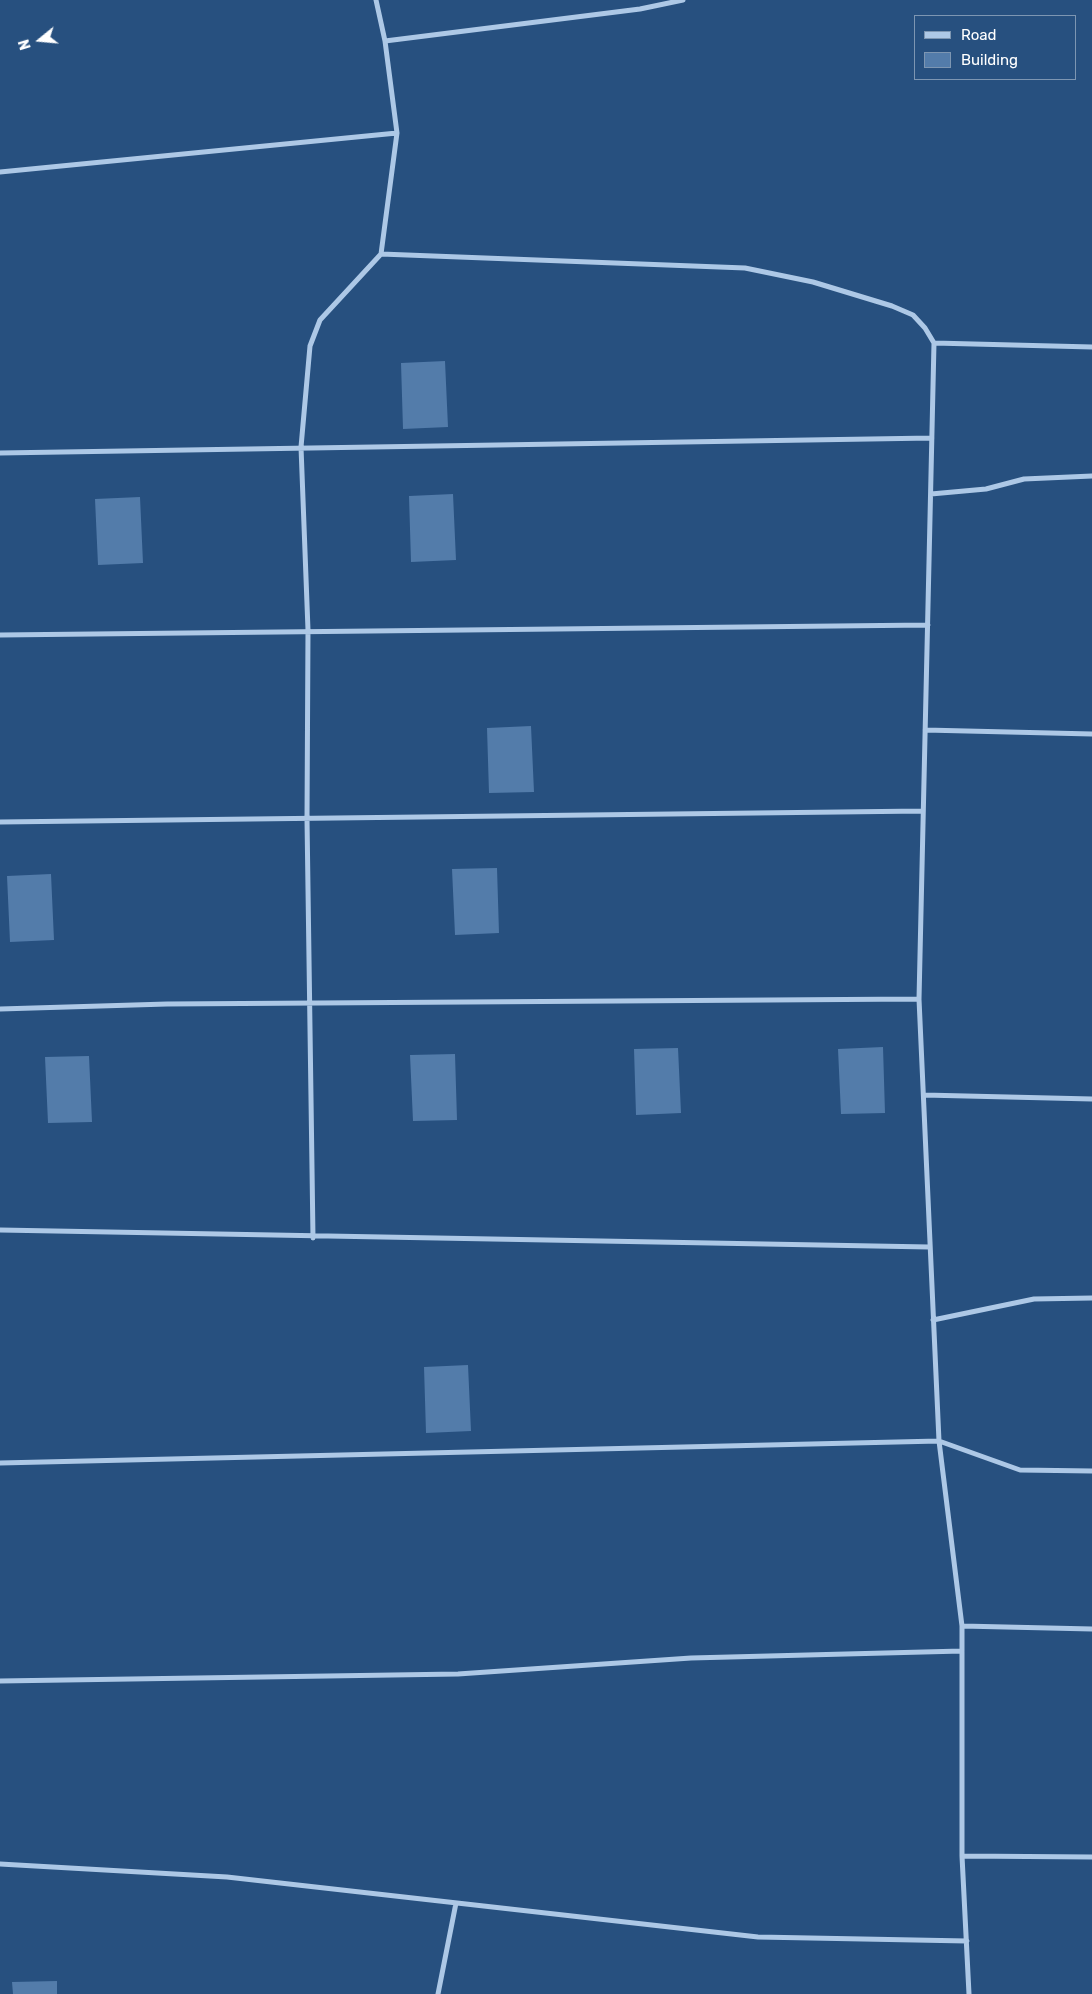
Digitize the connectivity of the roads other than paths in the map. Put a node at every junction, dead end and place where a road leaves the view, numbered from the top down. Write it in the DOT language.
graph roads {
  1 [pos="376,0"];
  2 [pos="683,0"];
  3 [pos="385,41"];
  4 [pos="397,133"];
  5 [pos="0,172"];
  6 [pos="381,254"];
  7 [pos="934,344"];
  8 [pos="1092,347"];
  9 [pos="932,438"];
  10 [pos="301,446"];
  11 [pos="0,453"];
  12 [pos="1092,476"];
  13 [pos="931,494"];
  14 [pos="928,625"];
  15 [pos="308,630"];
  16 [pos="0,635"];
  17 [pos="925,730"];
  18 [pos="1092,734"];
  19 [pos="923,811"];
  20 [pos="307,819"];
  21 [pos="0,822"];
  22 [pos="919,999"];
  23 [pos="310,1003"];
  24 [pos="0,1009"];
  25 [pos="924,1094"];
  26 [pos="1092,1099"];
  27 [pos="0,1230"];
  28 [pos="313,1238"];
  29 [pos="929,1247"];
  30 [pos="1092,1298"];
  31 [pos="933,1320"];
  32 [pos="939,1441"];
  33 [pos="0,1463"];
  34 [pos="1092,1471"];
  35 [pos="962,1626"];
  36 [pos="1092,1629"];
  37 [pos="962,1651"];
  38 [pos="0,1681"];
  39 [pos="962,1856"];
  40 [pos="1092,1857"];
  41 [pos="0,1864"];
  42 [pos="456,1903"];
  43 [pos="967,1941"];
  44 [pos="438,1994"];
  45 [pos="969,1994"];
  1 -- 3 [label="street"];
  2 -- 3 [label="street"];
  3 -- 4 [label="street"];
  4 -- 5 [label="street"];
  4 -- 6 [label="street"];
  6 -- 7 [label="street"];
  6 -- 10 [label="street"];
  7 -- 8 [label="street"];
  7 -- 9 [label="street"];
  9 -- 10 [label="street"];
  9 -- 13 [label="street"];
  10 -- 11 [label="street"];
  10 -- 15 [label="street"];
  12 -- 13 [label="street"];
  13 -- 14 [label="street"];
  14 -- 15 [label="street"];
  14 -- 17 [label="street"];
  15 -- 16 [label="street"];
  15 -- 20 [label="street"];
  17 -- 18 [label="street"];
  17 -- 19 [label="street"];
  19 -- 20 [label="street"];
  19 -- 22 [label="street"];
  20 -- 21 [label="street"];
  20 -- 23 [label="street"];
  22 -- 23 [label="street"];
  22 -- 25 [label="street"];
  23 -- 24 [label="street"];
  23 -- 28 [label="street"];
  25 -- 26 [label="street"];
  25 -- 29 [label="street"];
  27 -- 28 [label="street"];
  28 -- 29 [label="street"];
  29 -- 31 [label="street"];
  30 -- 31 [label="street"];
  31 -- 32 [label="street"];
  32 -- 33 [label="street"];
  32 -- 34 [label="street"];
  32 -- 35 [label="street"];
  35 -- 36 [label="street"];
  35 -- 37 [label="street"];
  37 -- 38 [label="street"];
  37 -- 39 [label="street"];
  39 -- 40 [label="street"];
  39 -- 43 [label="street"];
  41 -- 42 [label="street"];
  42 -- 43 [label="street"];
  42 -- 44 [label="street"];
  43 -- 45 [label="street"];
}
